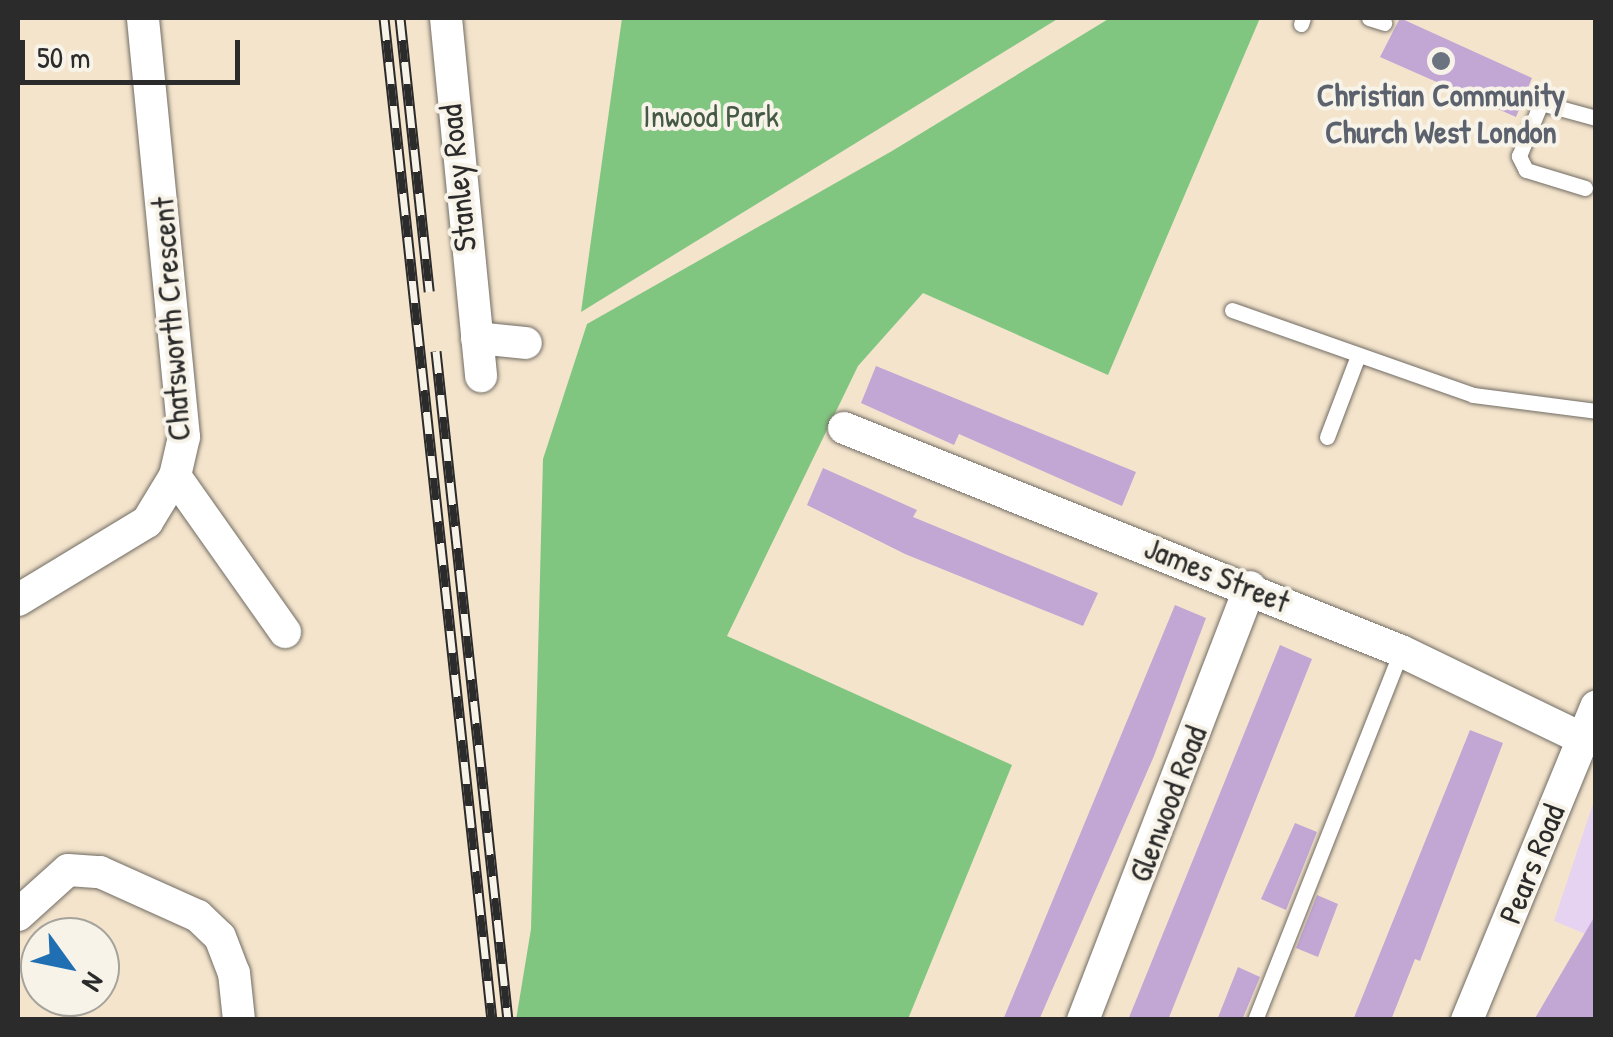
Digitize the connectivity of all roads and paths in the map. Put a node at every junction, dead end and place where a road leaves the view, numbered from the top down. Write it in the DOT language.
graph roads {
  1 [pos="143,18"];
  2 [pos="446,18"];
  3 [pos="1596,118"];
  4 [pos="1585,188"];
  5 [pos="1232,310"];
  6 [pos="477,338"];
  7 [pos="526,343"];
  8 [pos="1358,358"];
  9 [pos="480,376"];
  10 [pos="1596,411"];
  11 [pos="844,428"];
  12 [pos="1327,438"];
  13 [pos="175,476"];
  14 [pos="1250,587"];
  15 [pos="18,600"];
  16 [pos="285,632"];
  17 [pos="1401,651"];
  18 [pos="1596,707"];
  19 [pos="1583,739"];
  20 [pos="18,915"];
  21 [pos="240,1020"];
  22 [pos="1083,1020"];
  23 [pos="1255,1020"];
  24 [pos="1467,1020"];
  1 -- 13 [label="street, Chatsworth Crescent"];
  2 -- 6 [label="street, Stanley Road"];
  3 -- 4 [label="lane"];
  5 -- 8 [label="lane"];
  6 -- 7 [label="street"];
  6 -- 9 [label="street, Stanley Road"];
  8 -- 10 [label="lane"];
  8 -- 12 [label="lane"];
  11 -- 14 [label="street, James Street"];
  13 -- 15 [label="street, Chatsworth Crescent"];
  13 -- 16 [label="street"];
  14 -- 17 [label="street, James Street"];
  14 -- 22 [label="street, Glenwood Road"];
  17 -- 19 [label="street, James Street"];
  17 -- 23 [label="lane"];
  18 -- 19 [label="street, Pears Road"];
  19 -- 24 [label="street, Pears Road"];
  20 -- 21 [label="street"];
}
